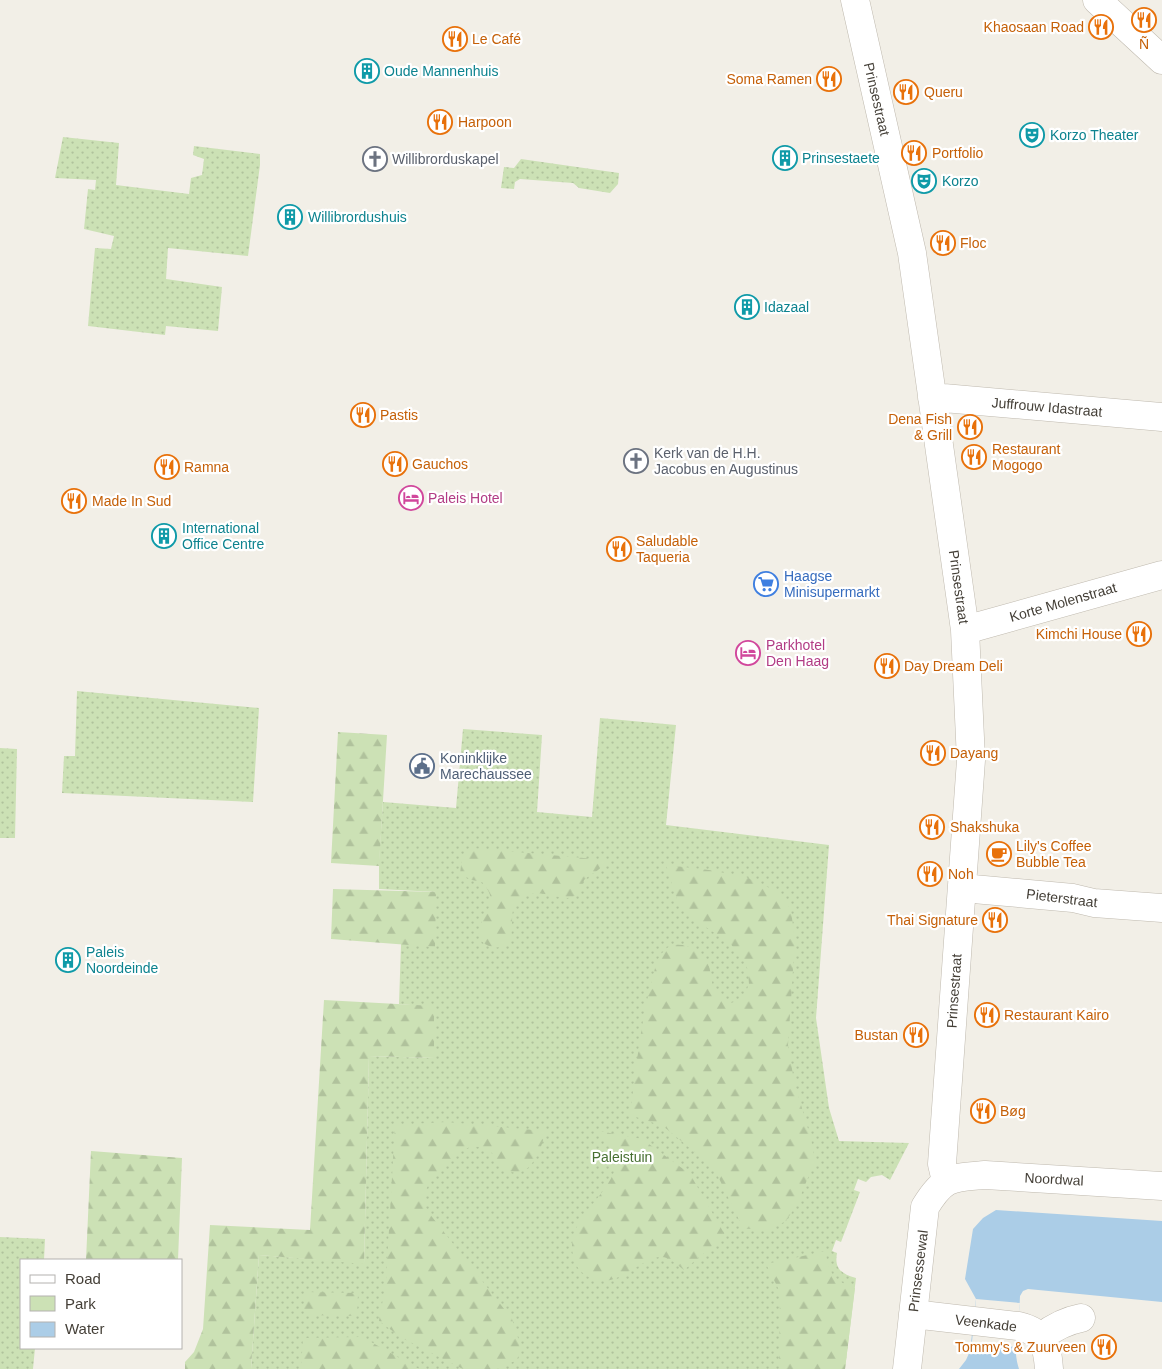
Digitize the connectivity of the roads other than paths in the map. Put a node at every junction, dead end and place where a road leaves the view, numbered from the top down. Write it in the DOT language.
graph roads {
  1 [pos="855,0"];
  2 [pos="1097,0"];
  3 [pos="1162,60"];
  4 [pos="932,397"];
  5 [pos="1162,417"];
  6 [pos="1162,575"];
  7 [pos="965,630"];
  8 [pos="962,888"];
  9 [pos="1162,908"];
  10 [pos="946,1181"];
  11 [pos="1162,1186"];
  12 [pos="913,1314"];
  13 [pos="1081,1318"];
  14 [pos="1030,1331"];
  15 [pos="907,1369"];
  16 [pos="1049,1369"];
  1 -- 4 [label="street, Prinsestraat"];
  2 -- 3 [label="street"];
  4 -- 5 [label="street, Juffrouw Idastraat"];
  4 -- 7 [label="street, Prinsestraat"];
  6 -- 7 [label="street, Korte Molenstraat"];
  7 -- 8 [label="street, Prinsestraat"];
  8 -- 9 [label="street, Pieterstraat"];
  8 -- 10 [label="street, Prinsestraat"];
  10 -- 11 [label="street, Noordwal"];
  10 -- 12 [label="street, Prinsessewal"];
  12 -- 14 [label="street, Veenkade"];
  12 -- 15 [label="street, Prinsessewal"];
  13 -- 14 [label="street"];
  14 -- 16 [label="street"];
}
